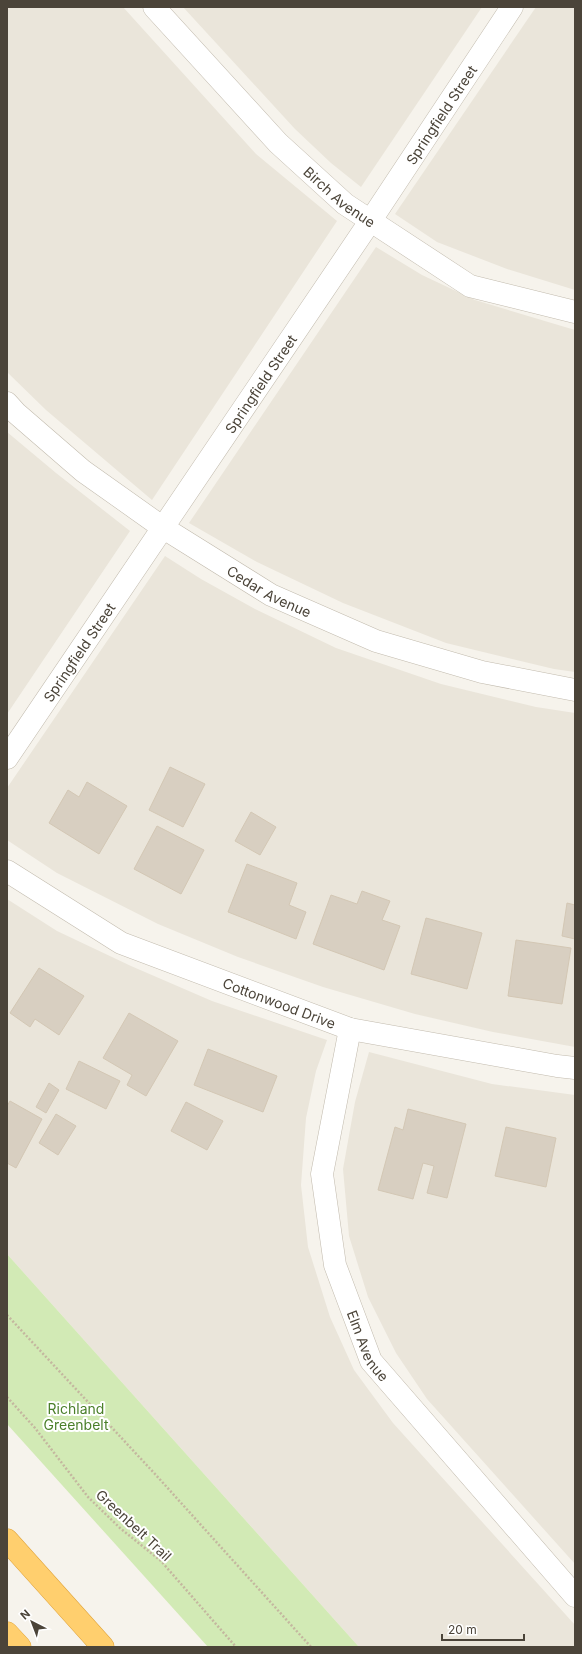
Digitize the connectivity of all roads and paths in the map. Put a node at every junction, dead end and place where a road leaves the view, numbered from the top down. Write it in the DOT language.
graph roads {
  1 [pos="154,7"];
  2 [pos="512,7"];
  3 [pos="371,220"];
  4 [pos="575,312"];
  5 [pos="7,404"];
  6 [pos="162,527"];
  7 [pos="575,690"];
  8 [pos="7,758"];
  9 [pos="7,872"];
  10 [pos="350,1029"];
  11 [pos="575,1068"];
  12 [pos="7,1315"];
  13 [pos="7,1397"];
  14 [pos="7,1540"];
  15 [pos="575,1596"];
  16 [pos="7,1633"];
  17 [pos="20,1647"];
  18 [pos="103,1647"];
  19 [pos="236,1647"];
  20 [pos="311,1647"];
  1 -- 3 [label="street, Birch Avenue"];
  2 -- 3 [label="street, Springfield Street"];
  3 -- 4 [label="street, Birch Avenue"];
  3 -- 6 [label="street, Springfield Street"];
  5 -- 6 [label="street, Cedar Avenue"];
  6 -- 7 [label="street, Cedar Avenue"];
  6 -- 8 [label="street, Springfield Street"];
  9 -- 10 [label="street, Cottonwood Drive"];
  10 -- 11 [label="street, Cottonwood Drive"];
  10 -- 15 [label="street, Elm Avenue"];
  12 -- 20 [label="path"];
  13 -- 19 [label="path, Greenbelt Trail"];
  14 -- 18 [label="highway"];
  16 -- 17 [label="highway"];
}
